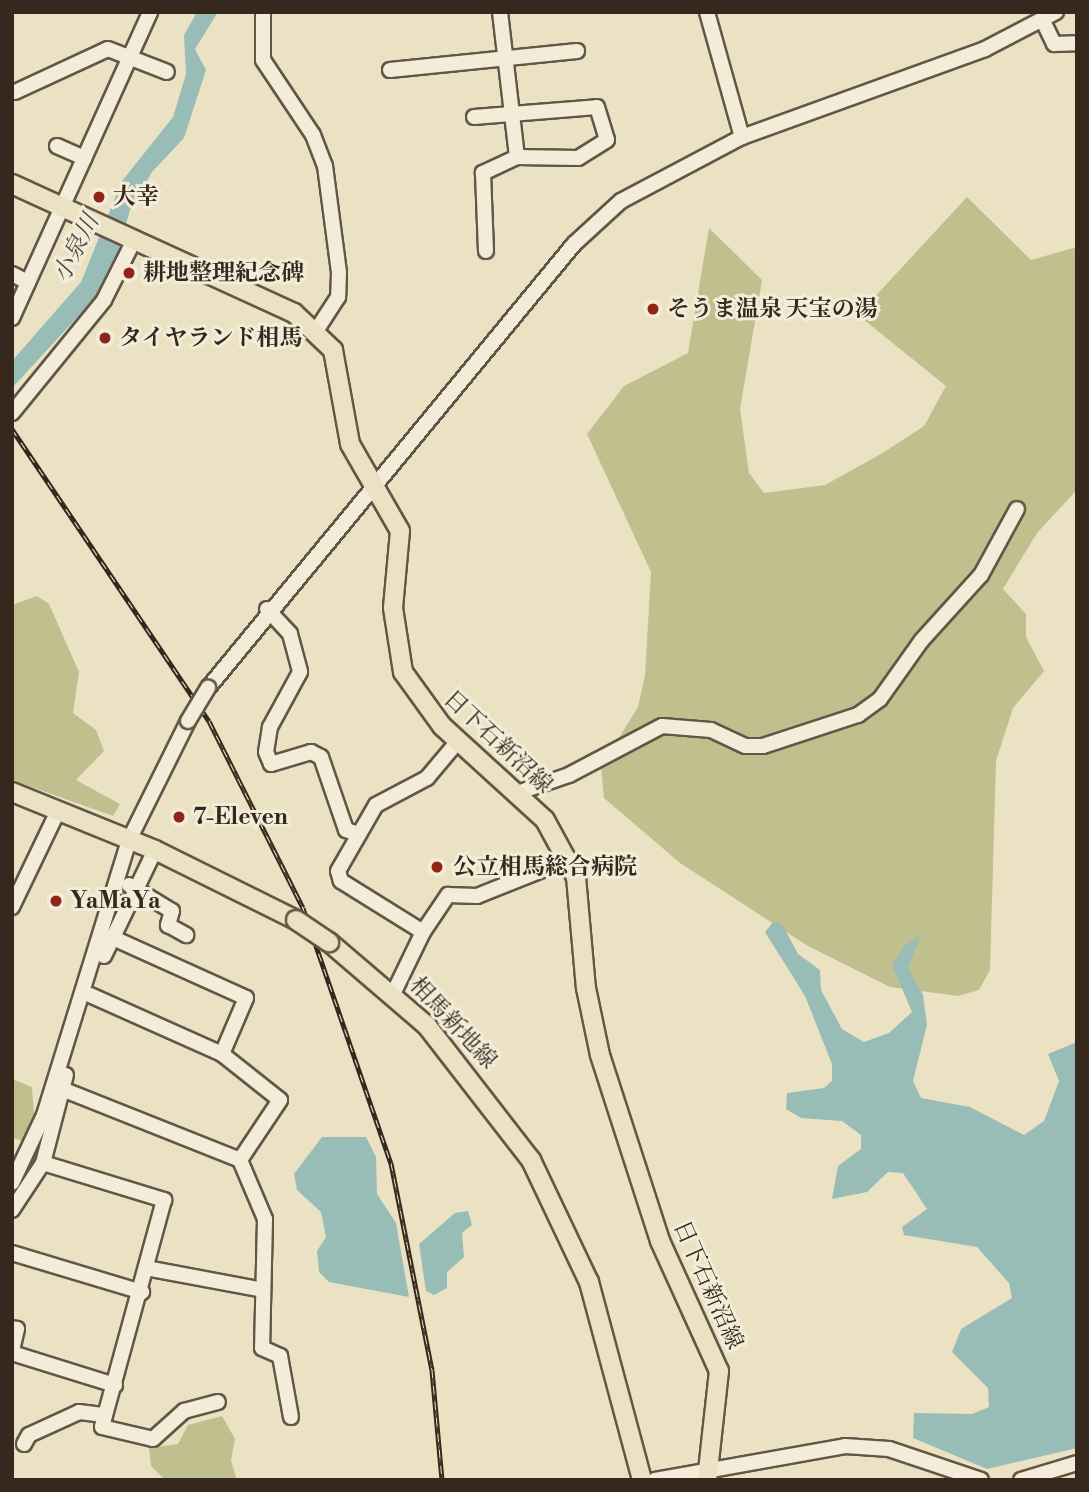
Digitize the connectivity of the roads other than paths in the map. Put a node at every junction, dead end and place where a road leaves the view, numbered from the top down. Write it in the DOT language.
graph roads {
  1 [pos="150,12"];
  2 [pos="263,12"];
  3 [pos="500,12"];
  4 [pos="707,12"];
  5 [pos="1056,12"];
  6 [pos="1042,19"];
  7 [pos="1077,43"];
  8 [pos="577,51"];
  9 [pos="130,55"];
  10 [pos="507,57"];
  11 [pos="390,70"];
  12 [pos="167,72"];
  13 [pos="13,92"];
  14 [pos="513,114"];
  15 [pos="474,117"];
  16 [pos="742,137"];
  17 [pos="57,146"];
  18 [pos="517,157"];
  19 [pos="84,158"];
  20 [pos="12,184"];
  21 [pos="63,207"];
  22 [pos="132,236"];
  23 [pos="486,251"];
  24 [pos="12,274"];
  25 [pos="29,282"];
  26 [pos="12,318"];
  27 [pos="317,329"];
  28 [pos="12,413"];
  29 [pos="372,484"];
  30 [pos="1017,509"];
  31 [pos="267,609"];
  32 [pos="458,741"];
  33 [pos="12,792"];
  34 [pos="517,793"];
  35 [pos="58,811"];
  36 [pos="358,834"];
  37 [pos="129,840"];
  38 [pos="155,850"];
  39 [pos="570,859"];
  40 [pos="117,879"];
  41 [pos="136,888"];
  42 [pos="12,907"];
  43 [pos="423,932"];
  44 [pos="186,935"];
  45 [pos="111,937"];
  46 [pos="393,993"];
  47 [pos="90,995"];
  48 [pos="222,1054"];
  49 [pos="62,1089"];
  50 [pos="240,1160"];
  51 [pos="43,1163"];
  52 [pos="12,1183"];
  53 [pos="12,1210"];
  54 [pos="12,1253"];
  55 [pos="146,1268"];
  56 [pos="263,1290"];
  57 [pos="142,1292"];
  58 [pos="12,1328"];
  59 [pos="12,1352"];
  60 [pos="115,1385"];
  61 [pos="218,1402"];
  62 [pos="106,1415"];
  63 [pos="291,1416"];
  64 [pos="24,1444"];
  65 [pos="1077,1462"];
  66 [pos="708,1474"];
  67 [pos="652,1479"];
  68 [pos="981,1480"];
  69 [pos="1021,1480"];
  1 -- 9 [label="street"];
  2 -- 27 [label="street"];
  3 -- 10 [label="street"];
  4 -- 16 [label="street"];
  5 -- 6 [label="street"];
  6 -- 7 [label="street"];
  6 -- 16 [label="street"];
  8 -- 10 [label="street"];
  9 -- 12 [label="street"];
  9 -- 13 [label="street"];
  9 -- 19 [label="street"];
  10 -- 11 [label="street"];
  10 -- 14 [label="street"];
  14 -- 15 [label="street"];
  14 -- 18 [label="street"];
  14 -- 18 [label="street"];
  16 -- 29 [label="street"];
  17 -- 19 [label="street"];
  18 -- 23 [label="street"];
  19 -- 21 [label="street"];
  20 -- 21 [label="main road"];
  21 -- 22 [label="main road"];
  21 -- 25 [label="street"];
  22 -- 27 [label="main road"];
  22 -- 28 [label="street"];
  24 -- 25 [label="street"];
  25 -- 26 [label="street"];
  27 -- 29 [label="main road, 日下石新沼線"];
  29 -- 31 [label="street"];
  29 -- 32 [label="main road, 日下石新沼線"];
  30 -- 34 [label="street"];
  31 -- 36 [label="street"];
  31 -- 37 [label="street, bridge"];
  32 -- 34 [label="main road, 日下石新沼線"];
  32 -- 36 [label="street"];
  33 -- 35 [label="main road, 相馬新地線"];
  34 -- 39 [label="main road, 日下石新沼線"];
  35 -- 37 [label="main road, 相馬新地線"];
  35 -- 42 [label="street"];
  36 -- 43 [label="street"];
  37 -- 38 [label="main road, 相馬新地線"];
  37 -- 40 [label="street"];
  38 -- 41 [label="street"];
  38 -- 46 [label="main road, 相馬新地線, bridge"];
  39 -- 43 [label="street"];
  39 -- 66 [label="main road, 日下石新沼線"];
  40 -- 41 [label="street"];
  40 -- 52 [label="street"];
  41 -- 44 [label="street"];
  41 -- 45 [label="street"];
  43 -- 46 [label="street"];
  45 -- 47 [label="street"];
  45 -- 48 [label="street"];
  46 -- 67 [label="main road, 相馬新地線"];
  47 -- 48 [label="street"];
  47 -- 49 [label="street"];
  48 -- 50 [label="street"];
  49 -- 50 [label="street"];
  49 -- 51 [label="street"];
  50 -- 56 [label="street"];
  51 -- 53 [label="street"];
  51 -- 55 [label="street"];
  54 -- 57 [label="street"];
  55 -- 56 [label="street"];
  55 -- 57 [label="street"];
  56 -- 63 [label="street"];
  57 -- 60 [label="street"];
  58 -- 59 [label="street"];
  59 -- 60 [label="street"];
  60 -- 62 [label="street"];
  61 -- 62 [label="street"];
  62 -- 64 [label="street"];
  65 -- 69 [label="street"];
  66 -- 67 [label="street"];
  66 -- 68 [label="street"];
}
